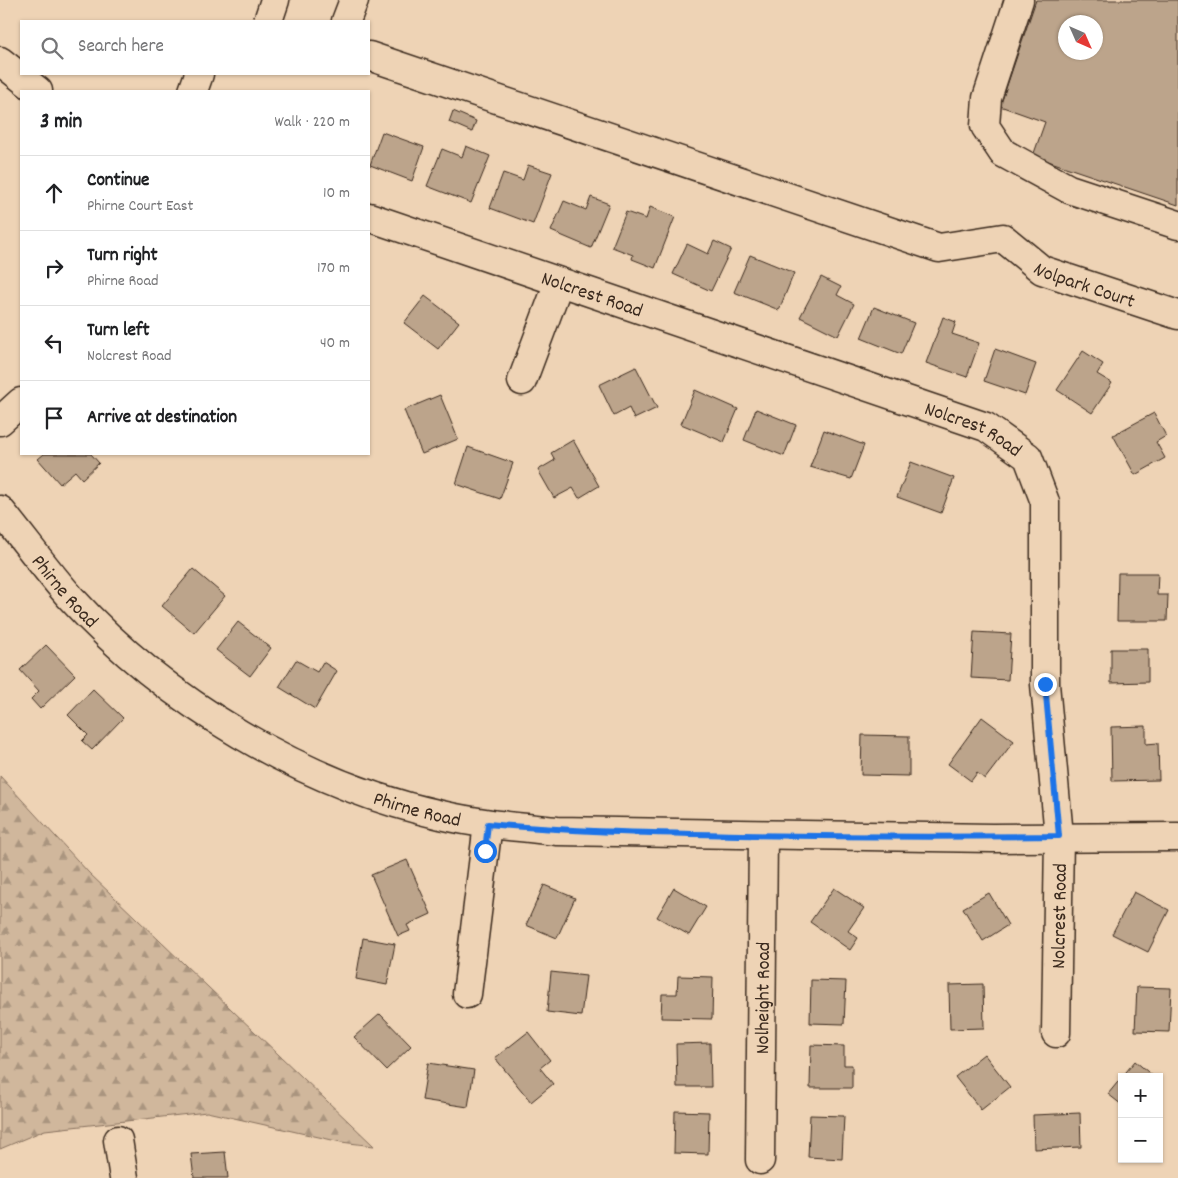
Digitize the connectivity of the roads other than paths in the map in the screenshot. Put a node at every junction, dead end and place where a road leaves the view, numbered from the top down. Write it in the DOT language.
graph roads {
  1 [pos="276,0"];
  2 [pos="354,0"];
  3 [pos="1019,0"];
  4 [pos="268,20"];
  5 [pos="346,20"];
  6 [pos="370,56"];
  7 [pos="0,61"];
  8 [pos="199,75"];
  9 [pos="37,90"];
  10 [pos="193,90"];
  11 [pos="370,217"];
  12 [pos="1178,225"];
  13 [pos="559,282"];
  14 [pos="1178,315"];
  15 [pos="522,381"];
  16 [pos="20,403"];
  17 [pos="0,421"];
  18 [pos="0,510"];
  19 [pos="488,824"];
  20 [pos="763,835"];
  21 [pos="1059,836"];
  22 [pos="1178,837"];
  23 [pos="467,994"];
  24 [pos="1056,1033"];
  25 [pos="118,1140"];
  26 [pos="760,1160"];
  27 [pos="124,1178"];
  1 -- 4 [label="street"];
  2 -- 5 [label="street"];
  3 -- 12 [label="street"];
  6 -- 14 [label="street, Nolpark Court"];
  7 -- 9 [label="street"];
  8 -- 10 [label="street"];
  11 -- 13 [label="street, Nolcrest Road"];
  13 -- 15 [label="street"];
  13 -- 21 [label="street, Nolcrest Road"];
  16 -- 17 [label="street"];
  18 -- 19 [label="street, Phirne Road"];
  19 -- 20 [label="street, Phirne Road"];
  19 -- 23 [label="street"];
  20 -- 21 [label="street, Phirne Road"];
  20 -- 26 [label="street, Nolheight Road"];
  21 -- 22 [label="street, Phirne Road"];
  21 -- 24 [label="street, Nolcrest Road"];
  25 -- 27 [label="street"];
}
